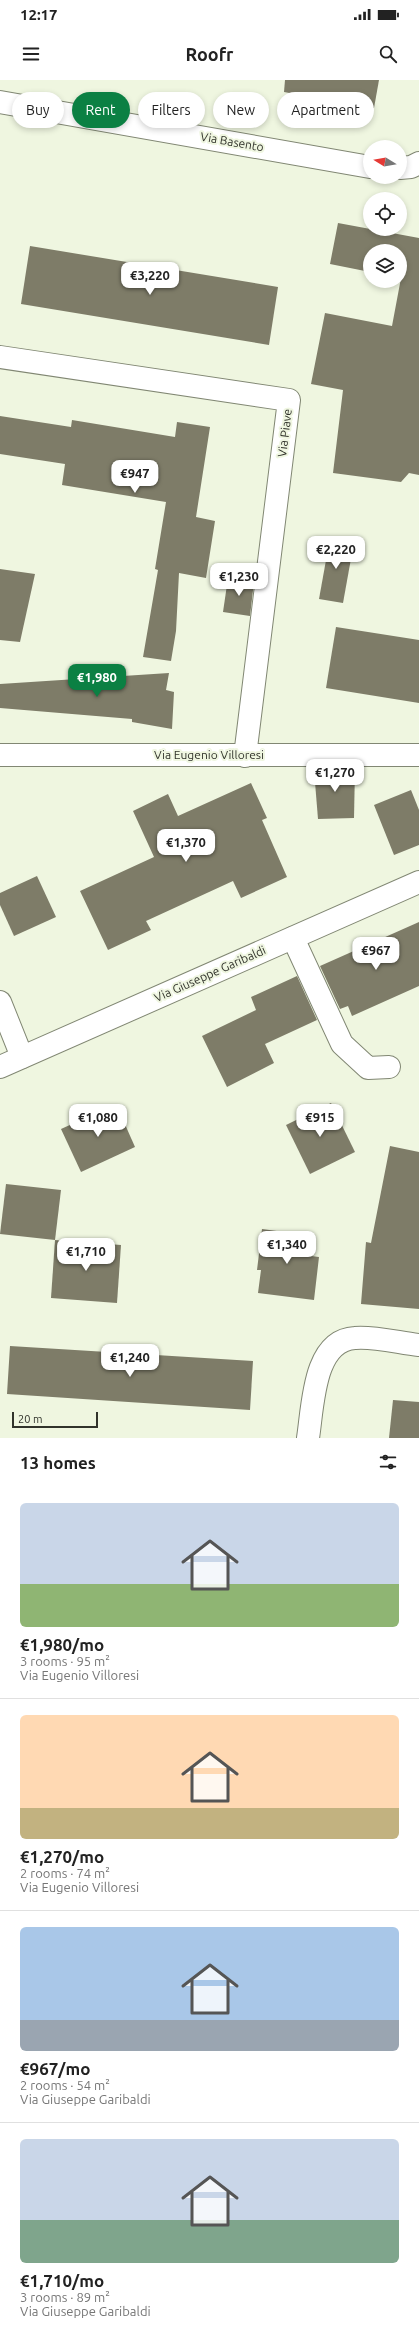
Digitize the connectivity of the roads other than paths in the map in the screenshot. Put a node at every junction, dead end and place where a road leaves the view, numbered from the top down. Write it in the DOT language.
graph roads {
  1 [pos="0,102"];
  2 [pos="419,163"];
  3 [pos="363,166"];
  4 [pos="407,167"];
  5 [pos="0,357"];
  6 [pos="0,755"];
  7 [pos="419,755"];
  8 [pos="244,756"];
  9 [pos="419,882"];
  10 [pos="293,938"];
  11 [pos="0,1002"];
  12 [pos="22,1057"];
  13 [pos="0,1067"];
  14 [pos="389,1067"];
  15 [pos="419,1345"];
  16 [pos="308,1438"];
  1 -- 3 [label="street, Via Basento"];
  2 -- 4 [label="street"];
  5 -- 8 [label="street, Via Piave"];
  6 -- 8 [label="street, Via Eugenio Villoresi"];
  7 -- 8 [label="street, Via Eugenio Villoresi"];
  9 -- 10 [label="street, Via Giuseppe Garibaldi"];
  10 -- 12 [label="street, Via Giuseppe Garibaldi"];
  10 -- 14 [label="street"];
  11 -- 12 [label="street"];
  12 -- 13 [label="street, Via Giuseppe Garibaldi"];
  15 -- 16 [label="street"];
}
